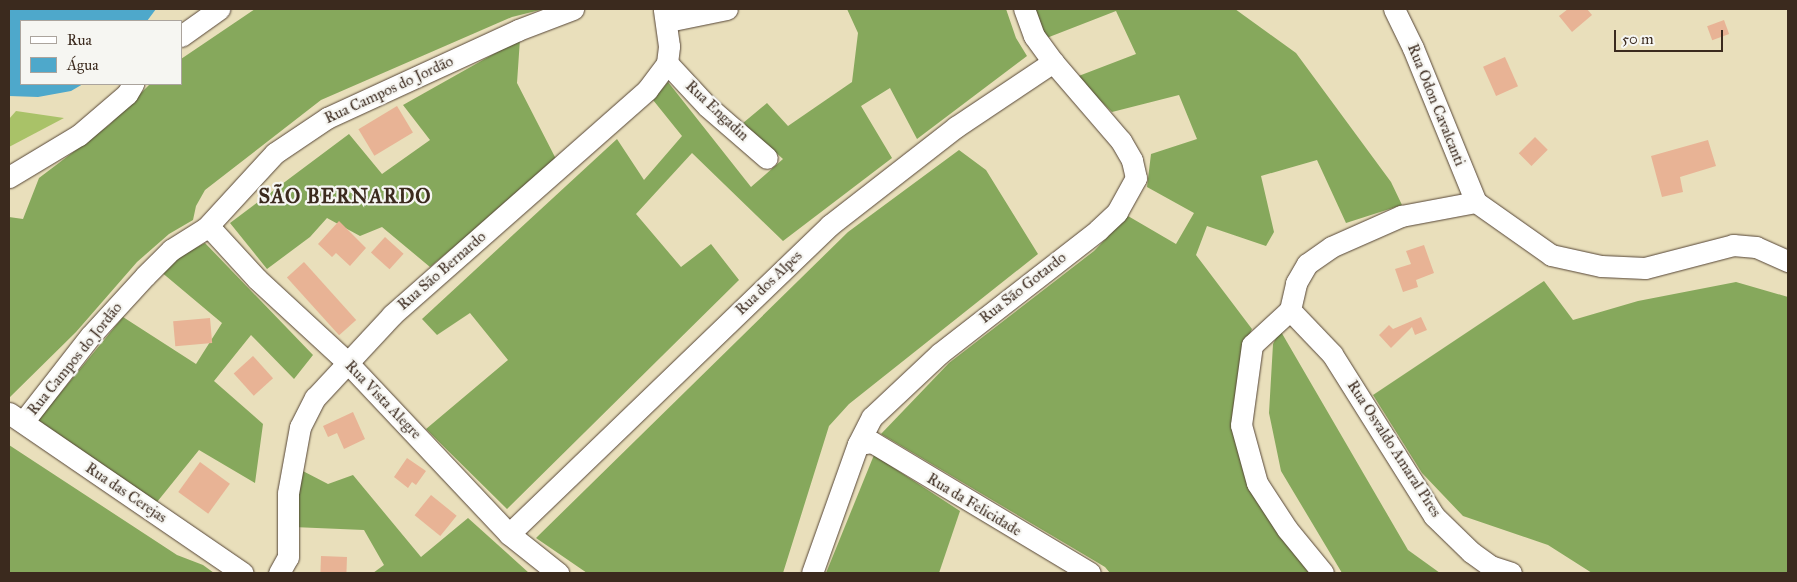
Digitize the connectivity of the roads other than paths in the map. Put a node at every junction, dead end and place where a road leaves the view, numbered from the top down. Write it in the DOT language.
graph roads {
  1 [pos="219,9"];
  2 [pos="573,9"];
  3 [pos="727,9"];
  4 [pos="1024,9"];
  5 [pos="1394,9"];
  6 [pos="666,15"];
  7 [pos="182,35"];
  8 [pos="1053,62"];
  9 [pos="667,63"];
  10 [pos="132,85"];
  11 [pos="767,158"];
  12 [pos="9,177"];
  13 [pos="1476,202"];
  14 [pos="206,228"];
  15 [pos="1788,261"];
  16 [pos="1290,310"];
  17 [pos="346,361"];
  18 [pos="16,418"];
  19 [pos="858,444"];
  20 [pos="509,534"];
  21 [pos="243,573"];
  22 [pos="279,573"];
  23 [pos="558,573"];
  24 [pos="812,573"];
  25 [pos="1090,573"];
  26 [pos="1323,573"];
  27 [pos="1511,573"];
  1 -- 7 [label="street"];
  2 -- 14 [label="street, Rua Campos do Jordão"];
  3 -- 6 [label="street"];
  4 -- 8 [label="street, Rua São Gotardo"];
  5 -- 13 [label="street, Rua Odon Cavalcanti"];
  6 -- 9 [label="street"];
  8 -- 19 [label="street, Rua São Gotardo"];
  8 -- 20 [label="street, Rua dos Alpes"];
  9 -- 11 [label="street, Rua Engadin"];
  9 -- 17 [label="street, Rua São Bernardo"];
  10 -- 12 [label="street"];
  13 -- 15 [label="street"];
  13 -- 16 [label="street"];
  14 -- 17 [label="street, Rua Vista Alegre"];
  14 -- 18 [label="street, Rua Campos do Jordão"];
  16 -- 26 [label="street"];
  16 -- 27 [label="street, Rua Osvaldo Amaral Pires"];
  17 -- 20 [label="street, Rua Vista Alegre"];
  17 -- 22 [label="street, Rua São Bernardo"];
  18 -- 21 [label="street, Rua das Cerejas"];
  19 -- 24 [label="street, Rua São Gotardo"];
  19 -- 25 [label="street, Rua da Felicidade"];
  20 -- 23 [label="street, Rua Vista Alegre"];
}
